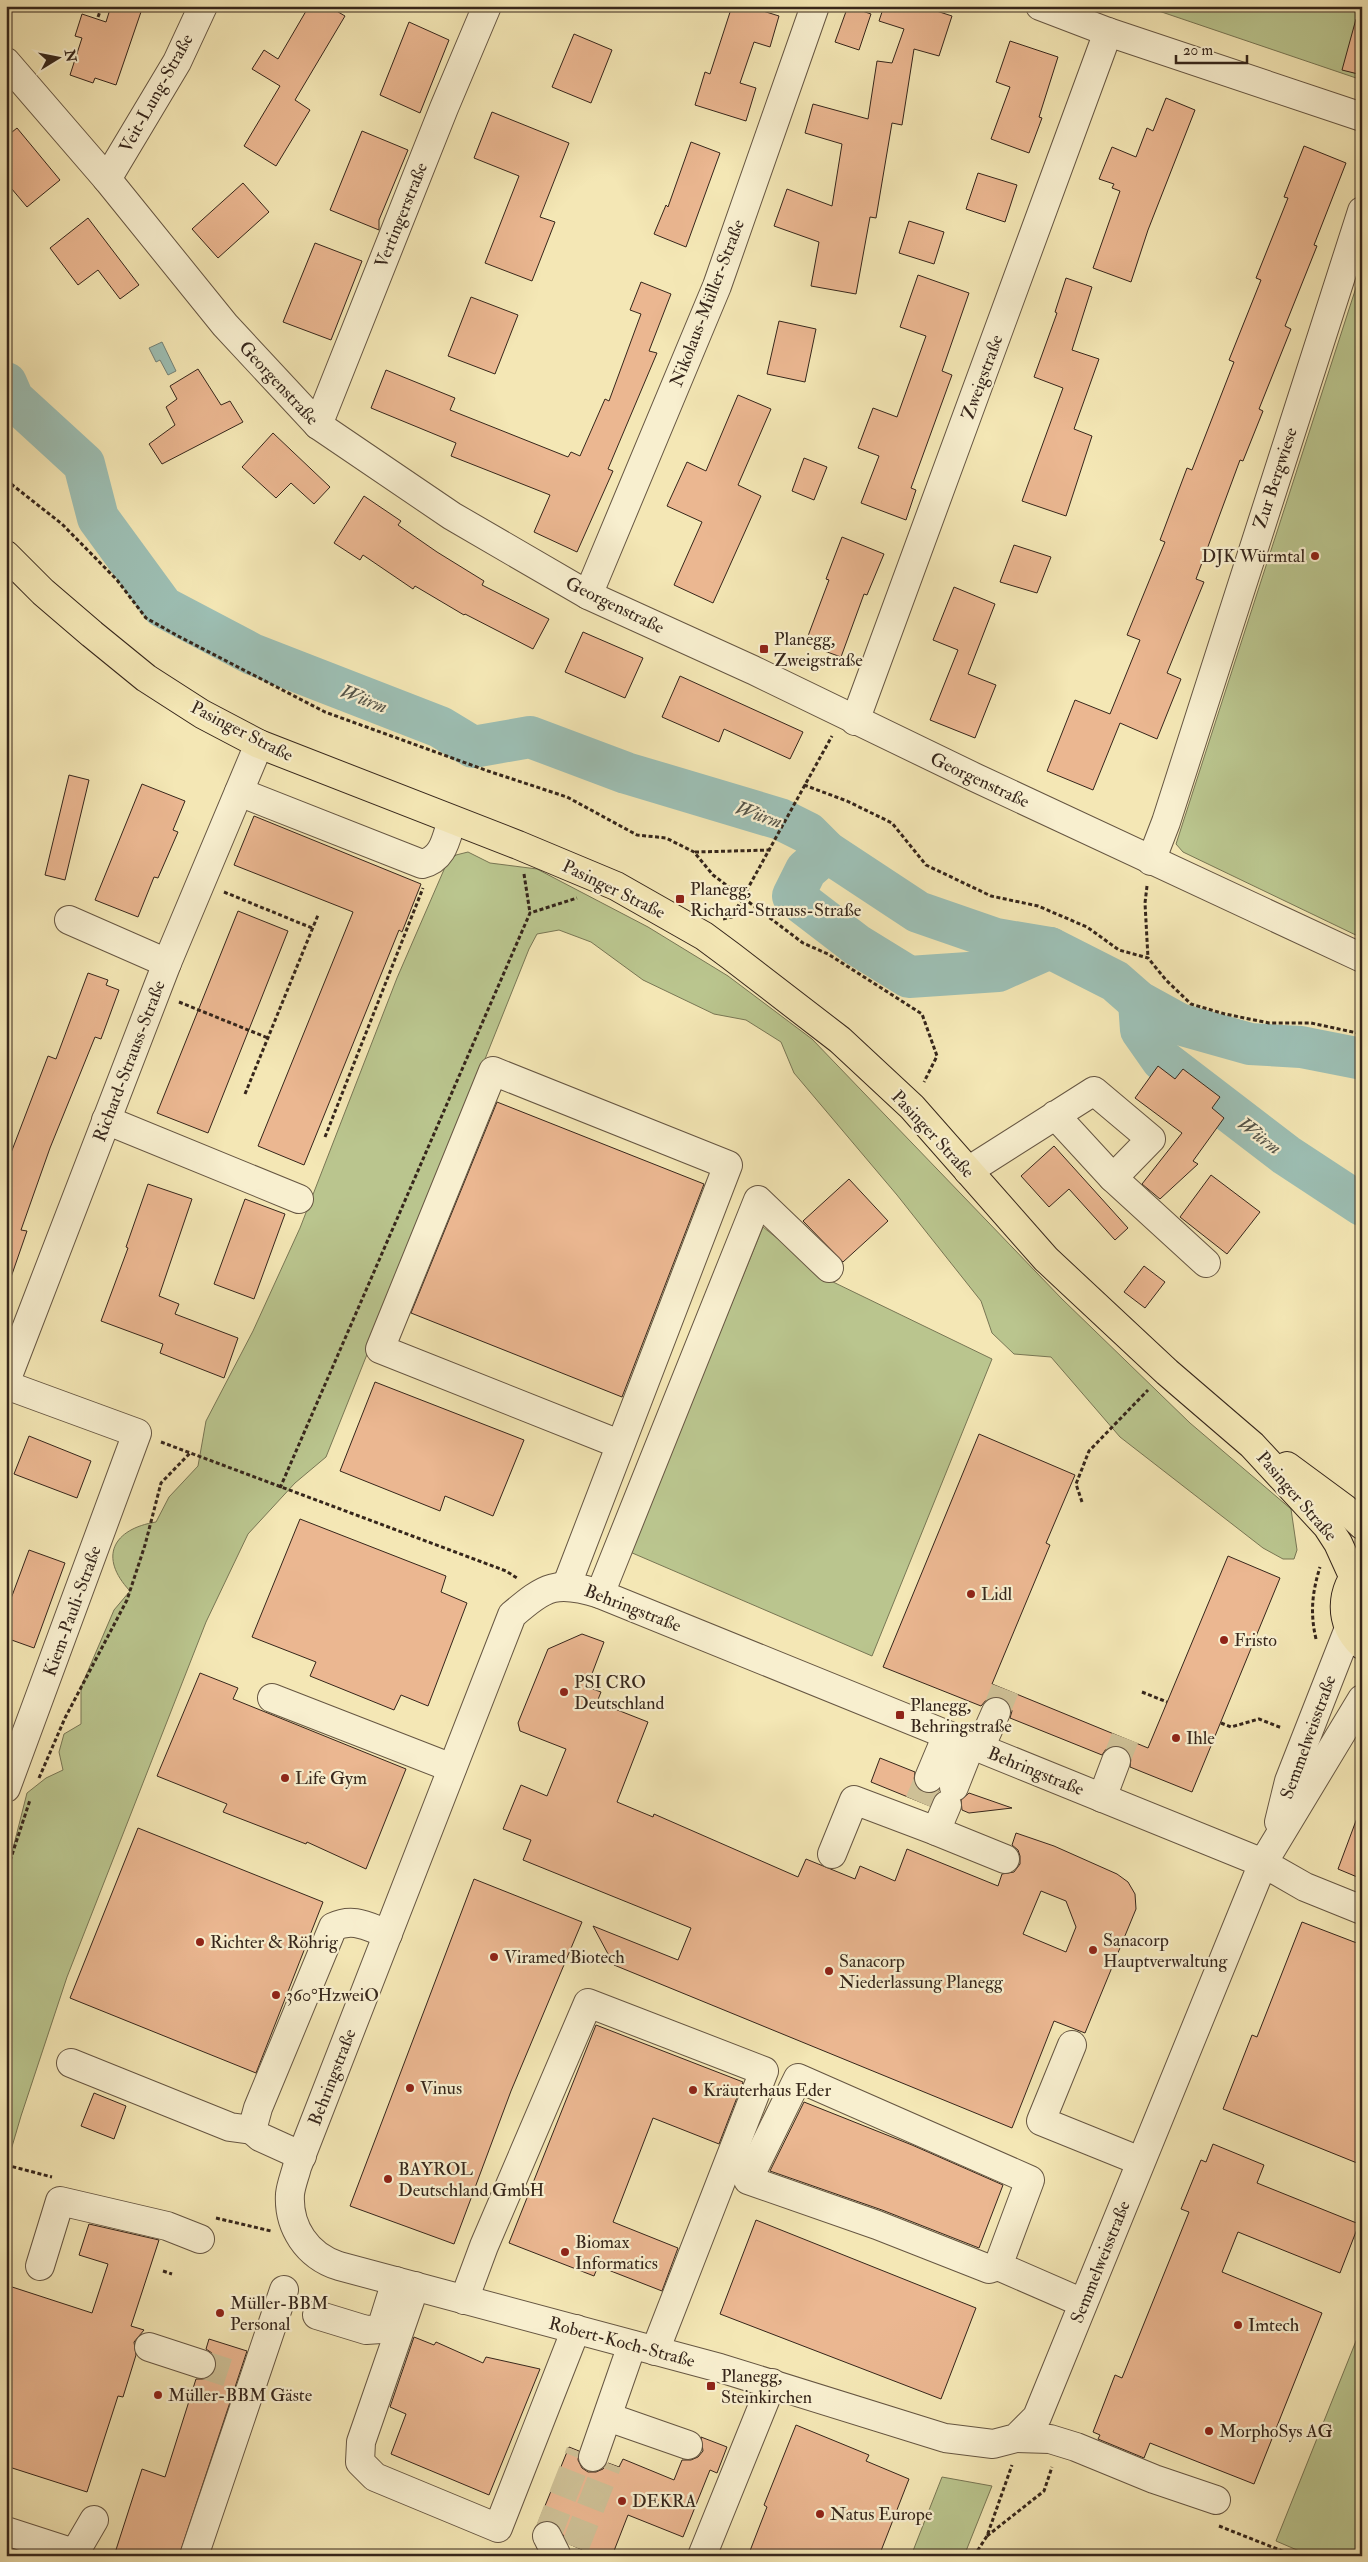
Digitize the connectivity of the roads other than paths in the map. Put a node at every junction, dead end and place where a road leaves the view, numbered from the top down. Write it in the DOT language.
graph roads {
  1 [pos="203,6"];
  2 [pos="487,6"];
  3 [pos="815,6"];
  4 [pos="1040,6"];
  5 [pos="1108,32"];
  6 [pos="6,62"];
  7 [pos="1362,117"];
  8 [pos="107,178"];
  9 [pos="1362,211"];
  10 [pos="318,425"];
  11 [pos="6,555"];
  12 [pos="588,595"];
  13 [pos="856,721"];
  14 [pos="259,744"];
  15 [pos="239,792"];
  16 [pos="452,820"];
  17 [pos="1151,860"];
  18 [pos="69,920"];
  19 [pos="1362,958"];
  20 [pos="167,963"];
  21 [pos="1055,1116"];
  22 [pos="106,1120"];
  23 [pos="968,1171"];
  24 [pos="1113,1178"];
  25 [pos="299,1199"];
  26 [pos="1206,1264"];
  27 [pos="829,1268"];
  28 [pos="6,1383"];
  29 [pos="619,1444"];
  30 [pos="1252,1445"];
  31 [pos="1362,1525"];
  32 [pos="1358,1571"];
  33 [pos="566,1587"];
  34 [pos="600,1594"];
  35 [pos="1355,1636"];
  36 [pos="272,1698"];
  37 [pos="1362,1699"];
  38 [pos="996,1712"];
  39 [pos="966,1742"];
  40 [pos="1116,1761"];
  41 [pos="452,1768"];
  42 [pos="18,1793"];
  43 [pos="1102,1798"];
  44 [pos="920,1800"];
  45 [pos="936,1831"];
  46 [pos="832,1854"];
  47 [pos="1268,1854"];
  48 [pos="1005,1859"];
  49 [pos="1362,1910"];
  50 [pos="388,1934"];
  51 [pos="1072,2045"];
  52 [pos="71,2063"];
  53 [pos="252,2130"];
  54 [pos="302,2156"];
  55 [pos="1140,2161"];
  56 [pos="301,2237"];
  57 [pos="200,2239"];
  58 [pos="40,2266"];
  59 [pos="998,2266"];
  60 [pos="406,2284"];
  61 [pos="284,2290"];
  62 [pos="464,2300"];
  63 [pos="1083,2303"];
  64 [pos="317,2315"];
  65 [pos="576,2329"];
  66 [pos="149,2347"];
  67 [pos="643,2348"];
  68 [pos="201,2364"];
  69 [pos="772,2383"];
  70 [pos="1016,2438"];
  71 [pos="688,2446"];
  72 [pos="1216,2500"];
  73 [pos="94,2520"];
  74 [pos="6,2531"];
  75 [pos="73,2554"];
  76 [pos="194,2556"];
  77 [pos="702,2556"];
  1 -- 8 [label="street, Veit-Lung-Straße"];
  2 -- 10 [label="street, Vertingerstraße"];
  3 -- 12 [label="street, Nikolaus-Müller-Straße"];
  4 -- 5 [label="street"];
  5 -- 7 [label="street"];
  5 -- 13 [label="street, Zweigstraße"];
  6 -- 8 [label="street, Georgenstraße"];
  8 -- 10 [label="street, Georgenstraße"];
  9 -- 17 [label="street, Zur Bergwiese"];
  10 -- 12 [label="street, Georgenstraße"];
  11 -- 14 [label="main road, Pasinger Straße"];
  12 -- 13 [label="street, Georgenstraße"];
  13 -- 17 [label="street, Georgenstraße"];
  14 -- 15 [label="street, Richard-Strauss-Straße"];
  14 -- 16 [label="main road, Pasinger Straße"];
  15 -- 16 [label="street"];
  15 -- 20 [label="street, Richard-Strauss-Straße"];
  16 -- 23 [label="main road, Pasinger Straße"];
  17 -- 19 [label="street, Georgenstraße"];
  18 -- 20 [label="street"];
  20 -- 22 [label="street, Richard-Strauss-Straße"];
  21 -- 23 [label="street"];
  21 -- 24 [label="street"];
  21 -- 24 [label="street"];
  22 -- 25 [label="street"];
  22 -- 28 [label="street, Richard-Strauss-Straße"];
  23 -- 30 [label="main road, Pasinger Straße"];
  24 -- 26 [label="street"];
  27 -- 34 [label="street"];
  28 -- 42 [label="street, Kiem-Pauli-Straße"];
  29 -- 29 [label="street"];
  29 -- 33 [label="street"];
  30 -- 31 [label="main road, Pasinger Straße"];
  30 -- 32 [label="main road, Pasinger Straße"];
  32 -- 35 [label="main road"];
  33 -- 34 [label="street, Behringstraße"];
  33 -- 41 [label="street, Behringstraße"];
  34 -- 39 [label="street, Behringstraße"];
  35 -- 47 [label="street, Semmelweisstraße"];
  36 -- 41 [label="street"];
  37 -- 47 [label="street, Semmelweisstraße"];
  38 -- 39 [label="street"];
  39 -- 43 [label="street, Behringstraße"];
  39 -- 44 [label="street"];
  39 -- 45 [label="street"];
  40 -- 43 [label="street"];
  41 -- 50 [label="street, Behringstraße"];
  43 -- 47 [label="street, Behringstraße"];
  44 -- 45 [label="street"];
  44 -- 46 [label="street"];
  45 -- 48 [label="street"];
  47 -- 49 [label="street, Behringstraße"];
  47 -- 55 [label="street, Semmelweisstraße"];
  50 -- 53 [label="street"];
  50 -- 54 [label="street, Behringstraße"];
  51 -- 55 [label="street"];
  52 -- 53 [label="street"];
  53 -- 54 [label="street"];
  54 -- 56 [label="street, Behringstraße"];
  55 -- 63 [label="street, Semmelweisstraße"];
  56 -- 60 [label="street, Robert-Koch-Straße"];
  57 -- 58 [label="street"];
  59 -- 59 [label="street"];
  59 -- 63 [label="street"];
  60 -- 62 [label="street, Robert-Koch-Straße"];
  60 -- 64 [label="street"];
  60 -- 65 [label="street"];
  61 -- 76 [label="street"];
  62 -- 65 [label="street, Robert-Koch-Straße"];
  62 -- 67 [label="street"];
  63 -- 70 [label="street, Semmelweisstraße"];
  65 -- 67 [label="street, Robert-Koch-Straße"];
  66 -- 68 [label="street"];
  67 -- 69 [label="street, Robert-Koch-Straße"];
  67 -- 71 [label="street"];
  69 -- 70 [label="street"];
  69 -- 77 [label="street"];
  70 -- 72 [label="street"];
  73 -- 75 [label="street"];
  74 -- 75 [label="street"];
}
